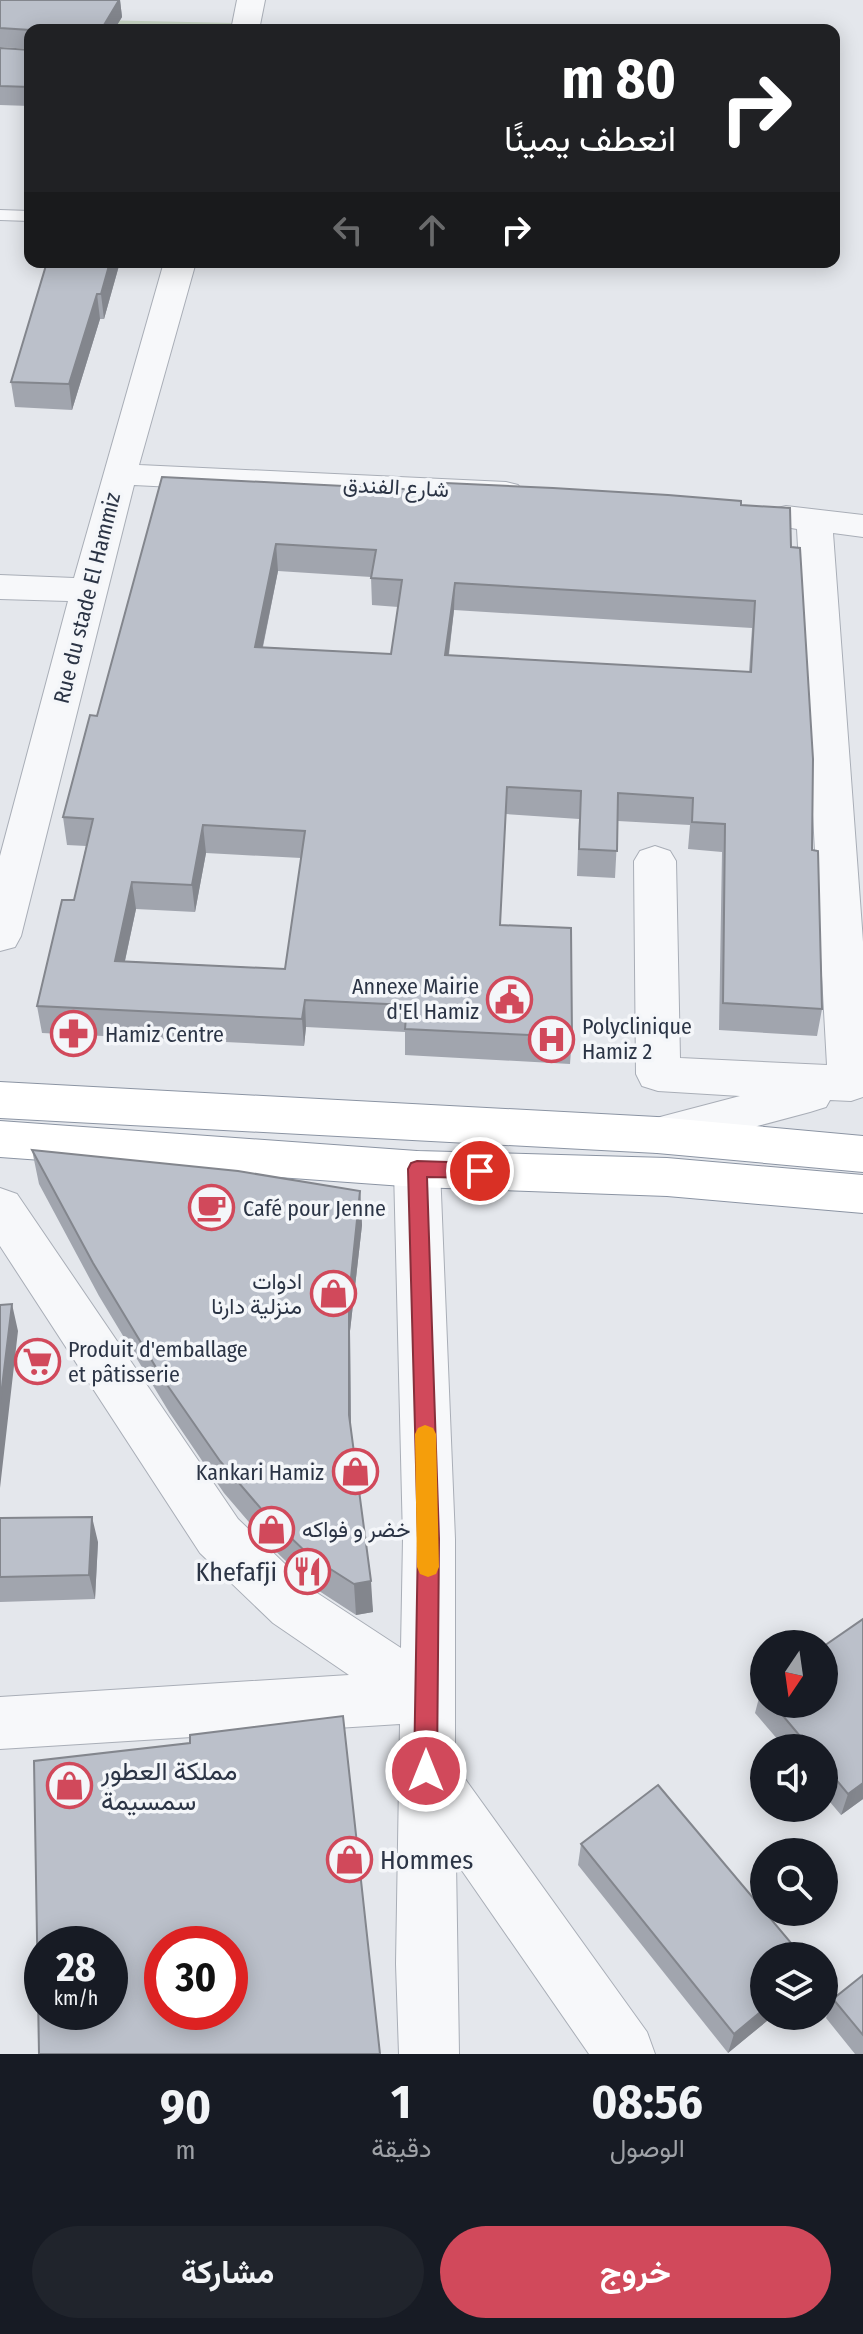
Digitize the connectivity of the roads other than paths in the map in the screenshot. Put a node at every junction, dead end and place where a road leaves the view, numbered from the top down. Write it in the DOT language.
graph roads {
  1 [pos="251,0"];
  2 [pos="246,24"];
  3 [pos="0,215"];
  4 [pos="24,216"];
  5 [pos="178,268"];
  6 [pos="119,474"];
  7 [pos="538,496"];
  8 [pos="753,514"];
  9 [pos="814,519"];
  10 [pos="863,526"];
  11 [pos="0,587"];
  12 [pos="89,590"];
  13 [pos="655,861"];
  14 [pos="0,936"];
  15 [pos="857,1085"];
  16 [pos="0,1100"];
  17 [pos="657,1135"];
  18 [pos="0,1139"];
  19 [pos="863,1154"];
  20 [pos="417,1169"];
  21 [pos="863,1194"];
  22 [pos="0,1207"];
  23 [pos="426,1696"];
  24 [pos="0,1723"];
  25 [pos="426,1771"];
  26 [pos="429,2054"];
  27 [pos="625,2054"];
  1 -- 2 [label="street"];
  3 -- 4 [label="lane"];
  5 -- 6 [label="street, Rue du stade El Hammiz"];
  6 -- 7 [label="street, شارع الفندق"];
  6 -- 12 [label="street, Rue du stade El Hammiz"];
  8 -- 9 [label="street"];
  9 -- 10 [label="street"];
  9 -- 15 [label="street"];
  11 -- 12 [label="street"];
  12 -- 14 [label="street, Rue du stade El Hammiz"];
  13 -- 15 [label="street"];
  15 -- 17 [label="street"];
  16 -- 17 [label="highway"];
  17 -- 19 [label="highway"];
  18 -- 20 [label="highway"];
  20 -- 21 [label="highway"];
  20 -- 23 [label="street"];
  22 -- 23 [label="street"];
  23 -- 24 [label="street"];
  23 -- 25 [label="street"];
  25 -- 26 [label="street"];
  25 -- 27 [label="street"];
}
